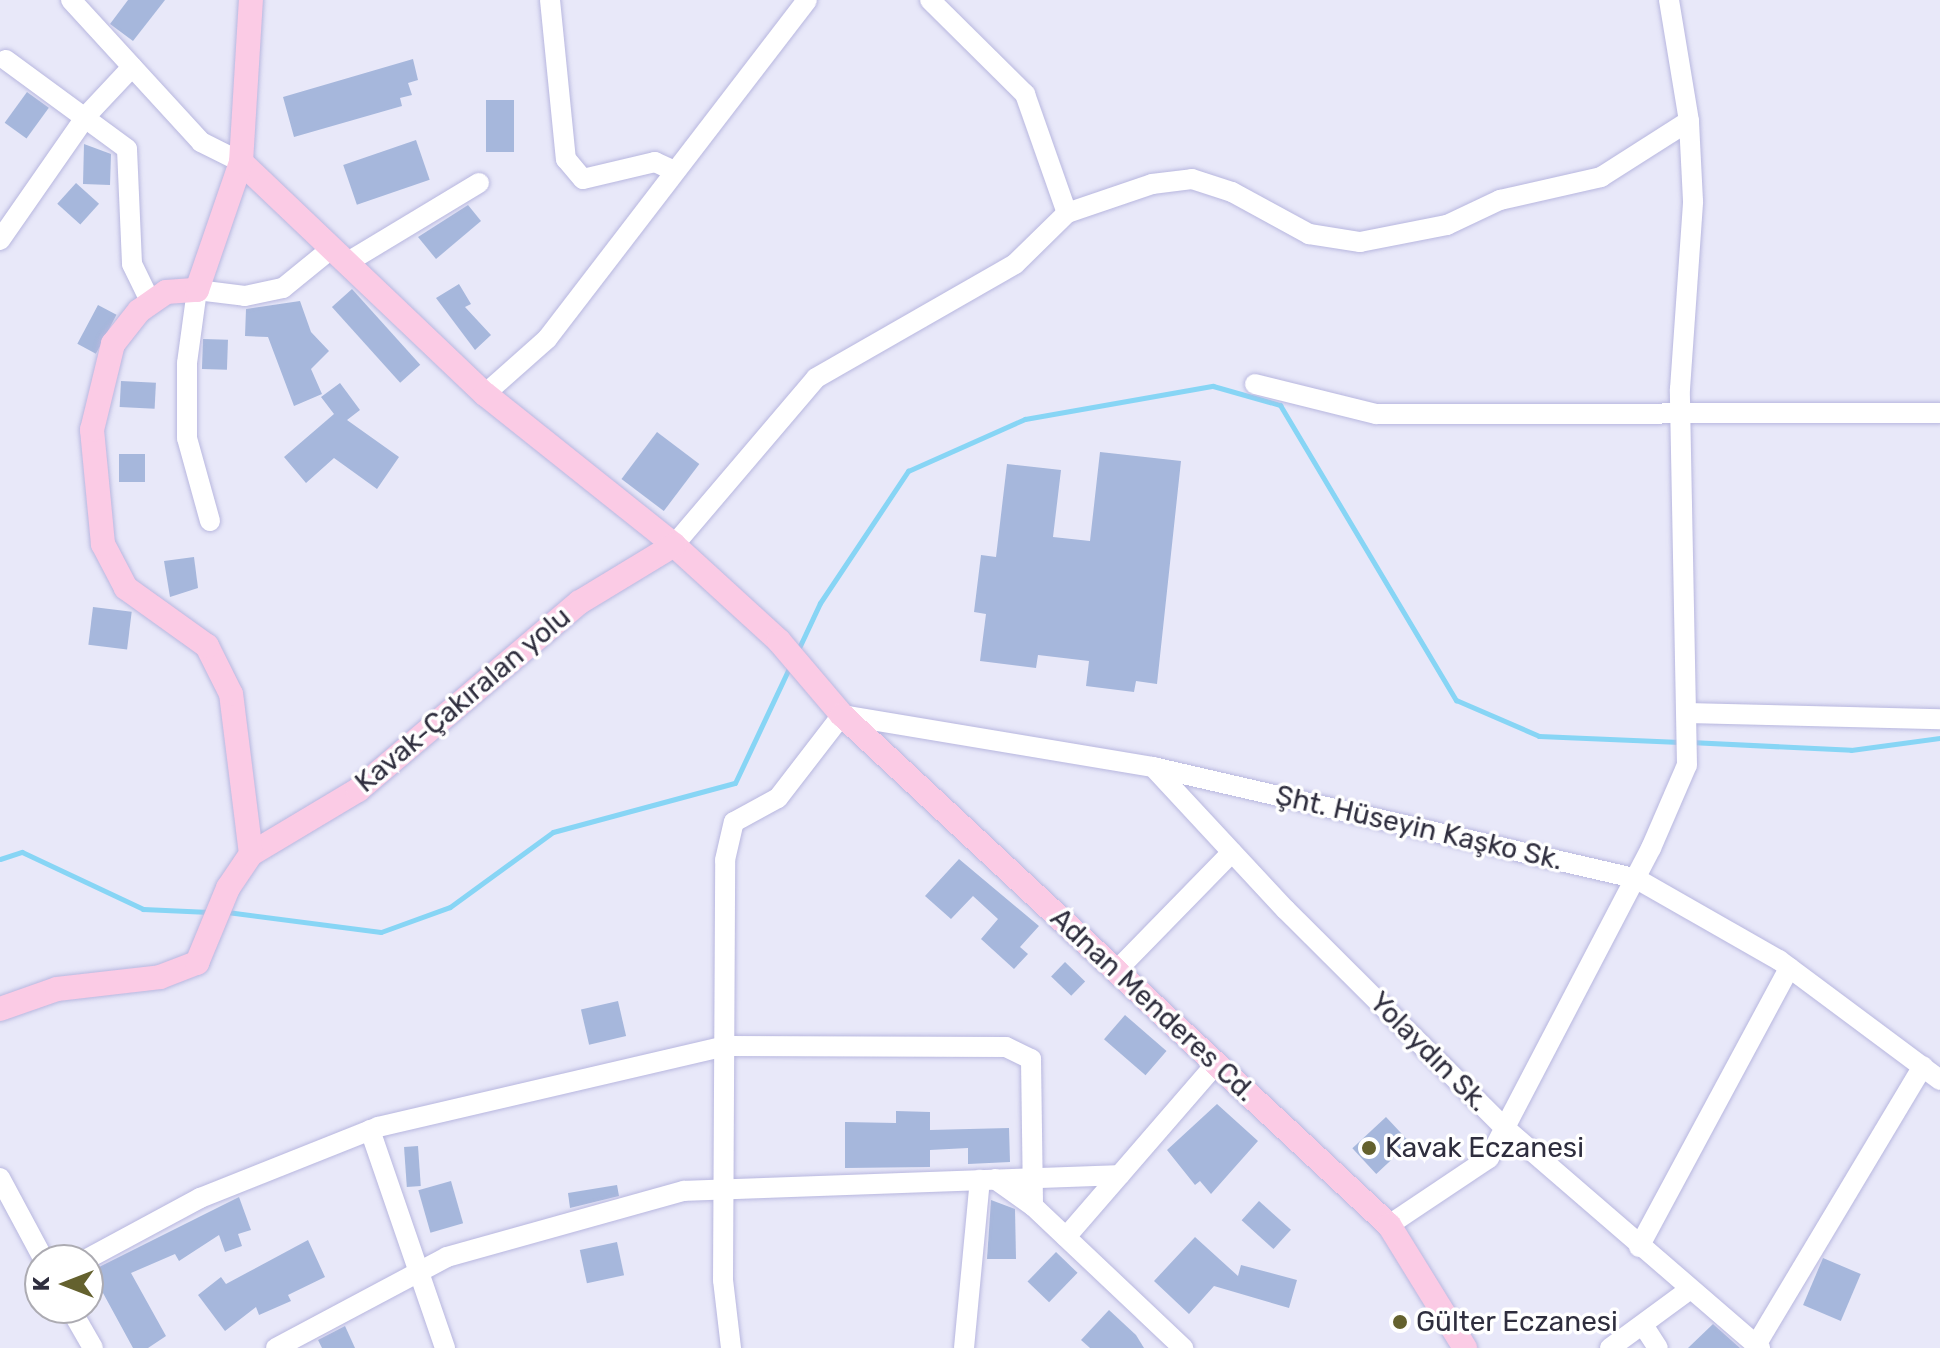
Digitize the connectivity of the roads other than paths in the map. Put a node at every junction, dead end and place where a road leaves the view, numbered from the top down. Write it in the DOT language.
graph roads {
  1 [pos="71,0"];
  2 [pos="251,0"];
  3 [pos="550,0"];
  4 [pos="807,0"];
  5 [pos="930,0"];
  6 [pos="1669,0"];
  7 [pos="6,60"];
  8 [pos="132,67"];
  9 [pos="87,115"];
  10 [pos="1689,121"];
  11 [pos="241,162"];
  12 [pos="674,171"];
  13 [pos="479,183"];
  14 [pos="1067,213"];
  15 [pos="0,240"];
  16 [pos="340,255"];
  17 [pos="197,290"];
  18 [pos="151,303"];
  19 [pos="1255,384"];
  20 [pos="485,394"];
  21 [pos="1680,409"];
  22 [pos="1940,413"];
  23 [pos="210,521"];
  24 [pos="674,545"];
  25 [pos="842,715"];
  26 [pos="1940,719"];
  27 [pos="1687,720"];
  28 [pos="1153,767"];
  29 [pos="1232,852"];
  30 [pos="251,854"];
  31 [pos="1635,878"];
  32 [pos="1789,968"];
  33 [pos="1116,971"];
  34 [pos="0,1009"];
  35 [pos="727,1046"];
  36 [pos="1216,1064"];
  37 [pos="1923,1066"];
  38 [pos="1940,1080"];
  39 [pos="1505,1128"];
  40 [pos="370,1130"];
  41 [pos="1120,1175"];
  42 [pos="1037,1176"];
  43 [pos="0,1178"];
  44 [pos="987,1179"];
  45 [pos="726,1190"];
  46 [pos="1033,1206"];
  47 [pos="1389,1225"];
  48 [pos="1066,1237"];
  49 [pos="35,1244"];
  50 [pos="1639,1247"];
  51 [pos="104,1250"];
  52 [pos="419,1272"];
  53 [pos="1689,1290"];
  54 [pos="79,1324"];
  55 [pos="1643,1325"];
  56 [pos="1758,1347"];
  57 [pos="93,1348"];
  58 [pos="276,1348"];
  59 [pos="445,1348"];
  60 [pos="731,1348"];
  61 [pos="964,1348"];
  62 [pos="1183,1348"];
  63 [pos="1465,1348"];
  64 [pos="1610,1348"];
  65 [pos="1658,1348"];
  1 -- 8 [label="street"];
  2 -- 11 [label="main road"];
  3 -- 12 [label="street"];
  4 -- 12 [label="street"];
  5 -- 14 [label="street"];
  6 -- 10 [label="street"];
  7 -- 9 [label="street"];
  8 -- 9 [label="street"];
  8 -- 11 [label="street"];
  9 -- 15 [label="street"];
  9 -- 18 [label="street"];
  10 -- 14 [label="street"];
  10 -- 21 [label="street"];
  11 -- 16 [label="main road, Adnan Menderes Cd."];
  11 -- 17 [label="main road"];
  12 -- 20 [label="street"];
  13 -- 16 [label="street"];
  14 -- 24 [label="street"];
  16 -- 17 [label="street"];
  16 -- 20 [label="main road, Adnan Menderes Cd."];
  17 -- 18 [label="main road"];
  17 -- 23 [label="street"];
  18 -- 30 [label="main road"];
  19 -- 21 [label="street"];
  20 -- 24 [label="main road, Adnan Menderes Cd."];
  21 -- 22 [label="street"];
  21 -- 27 [label="street"];
  24 -- 25 [label="main road, Adnan Menderes Cd."];
  24 -- 30 [label="main road, Kavak-Çakıralan yolu"];
  25 -- 28 [label="street, Şht. Hüseyin Kaşko Sk."];
  25 -- 33 [label="main road, Adnan Menderes Cd."];
  25 -- 35 [label="street"];
  26 -- 27 [label="street"];
  27 -- 31 [label="street"];
  28 -- 29 [label="street, Yolaydın Sk."];
  28 -- 31 [label="street, Şht. Hüseyin Kaşko Sk."];
  29 -- 33 [label="street"];
  29 -- 39 [label="street, Yolaydın Sk."];
  30 -- 34 [label="main road"];
  31 -- 32 [label="street, Şht. Hüseyin Kaşko Sk."];
  31 -- 39 [label="street"];
  32 -- 37 [label="street, Şht. Hüseyin Kaşko Sk."];
  32 -- 50 [label="street"];
  33 -- 36 [label="main road, Adnan Menderes Cd."];
  35 -- 40 [label="street"];
  35 -- 42 [label="street"];
  35 -- 45 [label="street"];
  36 -- 41 [label="street"];
  36 -- 47 [label="main road, Adnan Menderes Cd."];
  37 -- 38 [label="street, Şht. Hüseyin Kaşko Sk."];
  37 -- 56 [label="street"];
  39 -- 47 [label="street"];
  39 -- 50 [label="street, Yolaydın Sk."];
  40 -- 51 [label="street"];
  40 -- 52 [label="street"];
  41 -- 42 [label="street"];
  41 -- 48 [label="street"];
  42 -- 44 [label="street"];
  42 -- 46 [label="street"];
  43 -- 49 [label="street"];
  44 -- 45 [label="street"];
  44 -- 46 [label="street"];
  44 -- 61 [label="street"];
  45 -- 52 [label="street"];
  45 -- 60 [label="street"];
  46 -- 48 [label="street"];
  47 -- 63 [label="main road, Adnan Menderes Cd."];
  48 -- 62 [label="street"];
  50 -- 53 [label="street, Yolaydın Sk."];
  52 -- 58 [label="street"];
  52 -- 59 [label="street"];
  53 -- 55 [label="street"];
  53 -- 56 [label="street, Yolaydın Sk."];
  54 -- 57 [label="street"];
  55 -- 64 [label="street"];
  55 -- 65 [label="street"];
}
